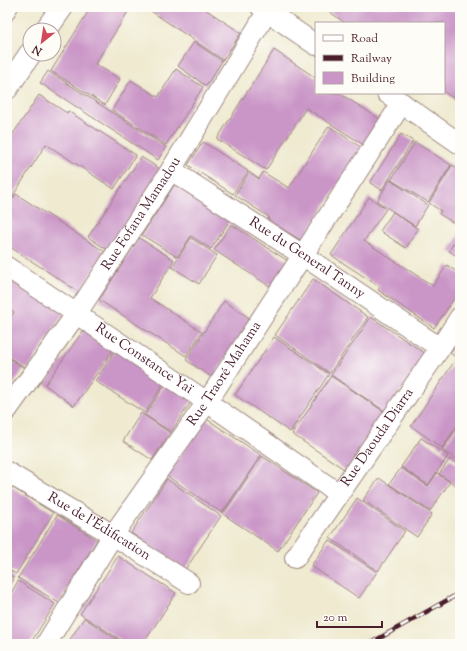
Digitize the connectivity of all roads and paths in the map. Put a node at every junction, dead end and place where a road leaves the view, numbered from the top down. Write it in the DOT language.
graph roads {
  1 [pos="13,7"];
  2 [pos="62,7"];
  3 [pos="264,9"];
  4 [pos="7,16"];
  5 [pos="52,22"];
  6 [pos="315,44"];
  7 [pos="25,62"];
  8 [pos="7,88"];
  9 [pos="395,98"];
  10 [pos="460,144"];
  11 [pos="171,170"];
  12 [pos="304,256"];
  13 [pos="7,267"];
  14 [pos="77,313"];
  15 [pos="460,317"];
  16 [pos="440,348"];
  17 [pos="207,402"];
  18 [pos="7,410"];
  19 [pos="7,472"];
  20 [pos="339,494"];
  21 [pos="113,534"];
  22 [pos="295,558"];
  23 [pos="189,583"];
  24 [pos="46,644"];
  1 -- 4 [label="lane"];
  2 -- 5 [label="street"];
  3 -- 6 [label="street"];
  3 -- 11 [label="street, Rue Fofana Mamadou"];
  7 -- 8 [label="street"];
  9 -- 10 [label="street"];
  9 -- 12 [label="street, Rue Traoré Mahama"];
  11 -- 12 [label="street, Rue du General Tanny"];
  11 -- 14 [label="street, Rue Fofana Mamadou"];
  12 -- 16 [label="street, Rue du General Tanny"];
  12 -- 17 [label="street, Rue Traoré Mahama"];
  13 -- 14 [label="street, Rue Constance Yaï"];
  14 -- 17 [label="street, Rue Constance Yaï"];
  14 -- 18 [label="street, Rue Fofana Mamadou"];
  15 -- 16 [label="street, Rue Daouda Diarra"];
  16 -- 20 [label="street, Rue Daouda Diarra"];
  17 -- 20 [label="street, Rue Constance Yaï"];
  17 -- 21 [label="street, Rue Traoré Mahama"];
  19 -- 21 [label="street, Rue de l'Édification"];
  20 -- 22 [label="street, Rue Daouda Diarra"];
  21 -- 23 [label="street, Rue de l'Édification"];
  21 -- 24 [label="street, Rue Traoré Mahama"];
}
